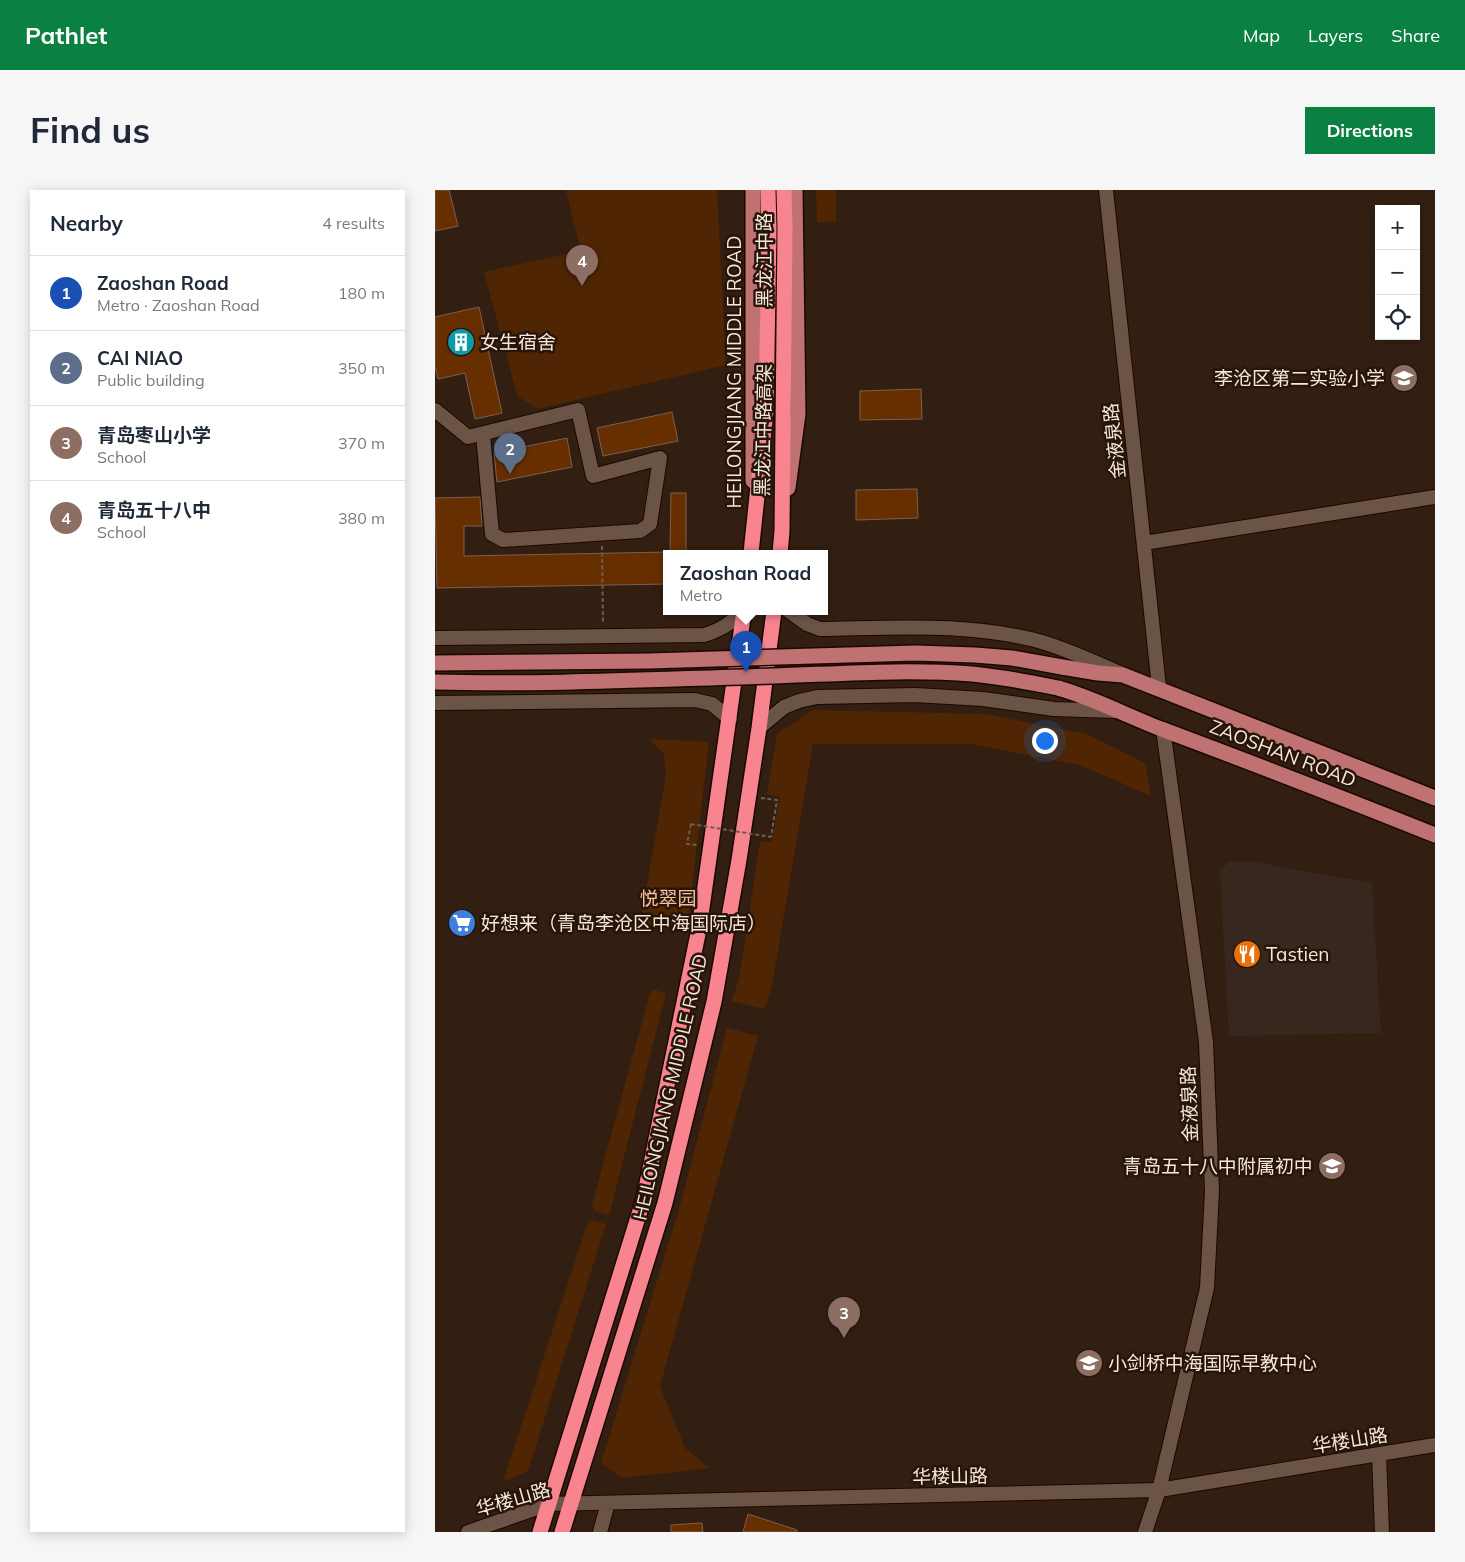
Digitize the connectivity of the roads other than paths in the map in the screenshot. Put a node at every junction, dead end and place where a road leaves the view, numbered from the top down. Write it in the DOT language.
graph roads {
  1 [pos="753,190"];
  2 [pos="768,190"];
  3 [pos="783,190"];
  4 [pos="795,190"];
  5 [pos="1106,190"];
  6 [pos="768,330"];
  7 [pos="784,330"];
  8 [pos="435,410"];
  9 [pos="483,434"];
  10 [pos="1435,496"];
  11 [pos="754,528"];
  12 [pos="782,531"];
  13 [pos="1144,543"];
  14 [pos="751,550"];
  15 [pos="780,550"];
  16 [pos="740,615"];
  17 [pos="743,615"];
  18 [pos="773,615"];
  19 [pos="795,615"];
  20 [pos="435,638"];
  21 [pos="435,663"];
  22 [pos="1123,675"];
  23 [pos="435,682"];
  24 [pos="1159,688"];
  25 [pos="435,703"];
  26 [pos="1115,711"];
  27 [pos="730,719"];
  28 [pos="759,728"];
  29 [pos="1163,729"];
  30 [pos="1435,798"];
  31 [pos="1435,835"];
  32 [pos="1435,1446"];
  33 [pos="1379,1454"];
  34 [pos="1159,1490"];
  35 [pos="608,1503"];
  36 [pos="549,1504"];
  37 [pos="571,1504"];
  38 [pos="468,1532"];
  39 [pos="540,1532"];
  40 [pos="562,1532"];
  41 [pos="600,1532"];
  42 [pos="1145,1532"];
  43 [pos="1382,1532"];
  1 -- 11 [label="main road, HEILONGJIANG MIDDLE ROAD"];
  2 -- 6 [label="highway, 黑龙江中路"];
  3 -- 7 [label="highway, 黑龙江中路"];
  4 -- 12 [label="main road"];
  5 -- 13 [label="street, 金液泉路"];
  6 -- 11 [label="highway, 黑龙江中路高架"];
  7 -- 12 [label="highway, 黑龙江中路高架"];
  8 -- 9 [label="street"];
  9 -- 9 [label="street"];
  10 -- 13 [label="street"];
  11 -- 14 [label="highway, HEILONGJIANG MIDDLE ROAD"];
  12 -- 15 [label="highway"];
  13 -- 24 [label="street, 金液泉路"];
  16 -- 20 [label="street"];
  17 -- 27 [label="highway, HEILONGJIANG MIDDLE ROAD"];
  18 -- 28 [label="highway, HEILONGJIANG MIDDLE ROAD"];
  19 -- 22 [label="street, ZAOSHAN ROAD"];
  21 -- 22 [label="main road, ZAOSHAN ROAD, bridge"];
  22 -- 24 [label="main road, ZAOSHAN ROAD"];
  23 -- 26 [label="main road, ZAOSHAN ROAD, bridge"];
  24 -- 30 [label="main road, ZAOSHAN ROAD"];
  25 -- 27 [label="street"];
  26 -- 28 [label="street, ZAOSHAN ROAD"];
  26 -- 29 [label="main road, ZAOSHAN ROAD"];
  27 -- 36 [label="highway, HEILONGJIANG MIDDLE ROAD"];
  28 -- 37 [label="highway, HEILONGJIANG MIDDLE ROAD"];
  29 -- 31 [label="main road, ZAOSHAN ROAD"];
  29 -- 34 [label="street, 金液泉路"];
  32 -- 33 [label="street, 华楼山路"];
  33 -- 34 [label="street, 华楼山路"];
  33 -- 43 [label="street"];
  34 -- 35 [label="street, 华楼山路"];
  34 -- 42 [label="street, 金液泉路"];
  35 -- 37 [label="street, 华楼山路"];
  35 -- 41 [label="street"];
  36 -- 37 [label="street, 华楼山路"];
  36 -- 38 [label="street, 华楼山路"];
  36 -- 39 [label="highway, HEILONGJIANG MIDDLE ROAD"];
  37 -- 40 [label="highway, HEILONGJIANG MIDDLE ROAD"];
}
